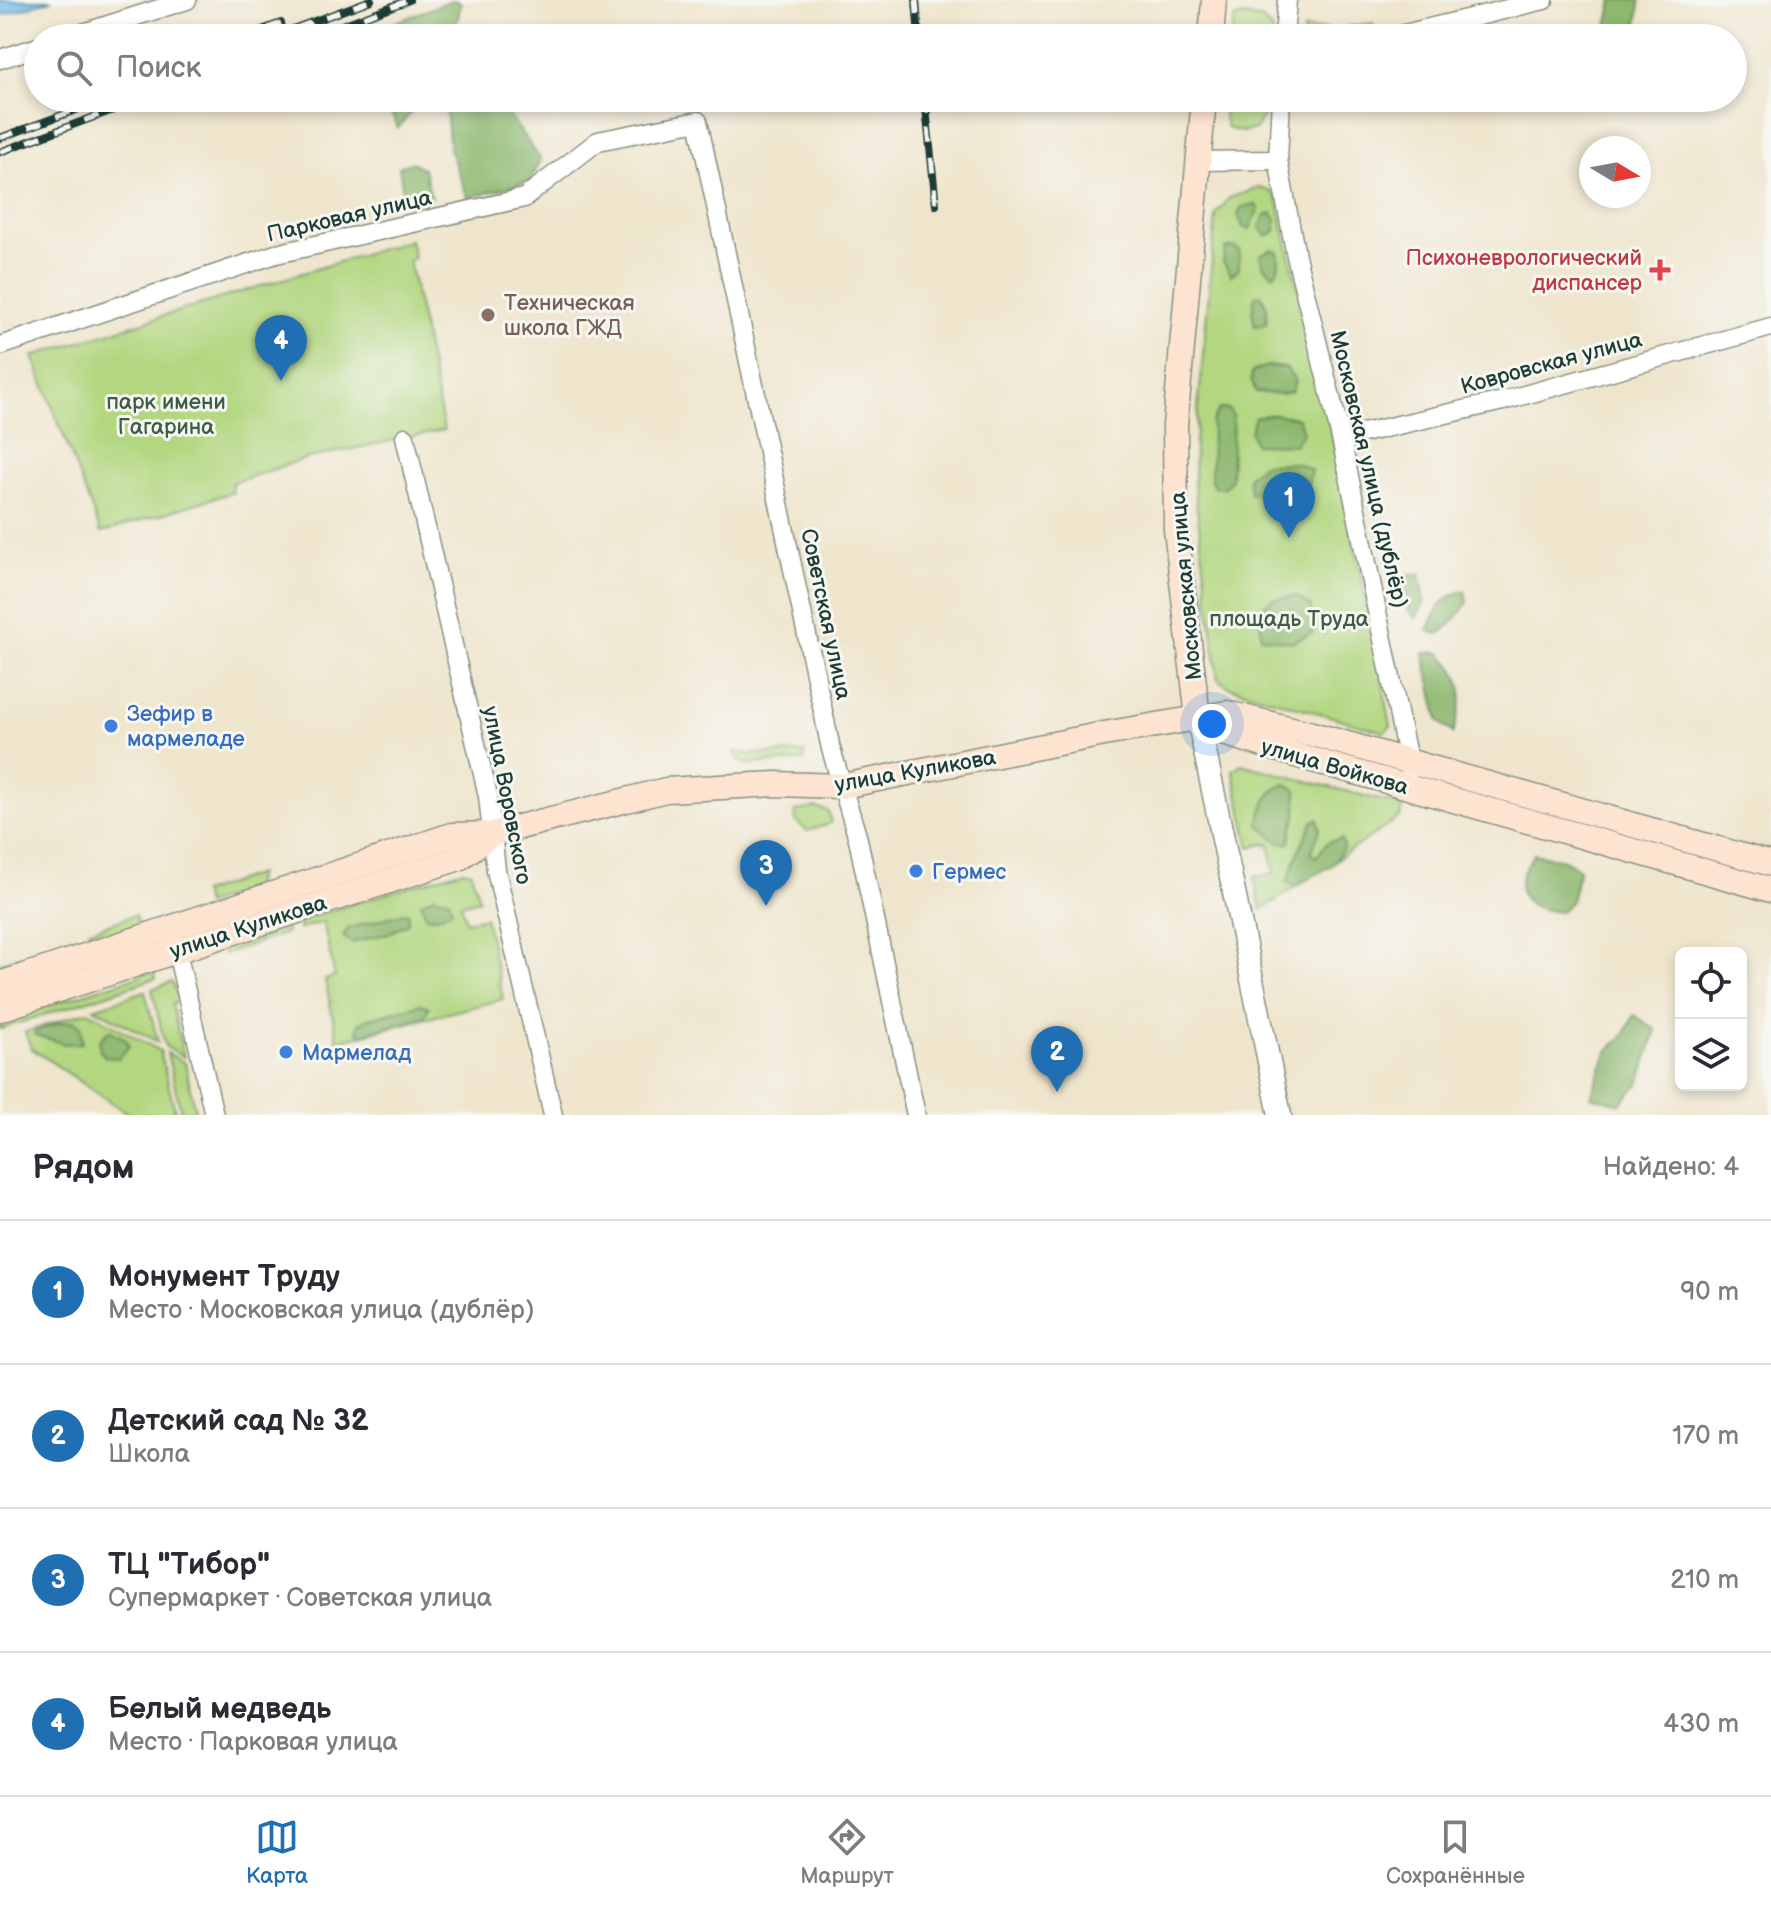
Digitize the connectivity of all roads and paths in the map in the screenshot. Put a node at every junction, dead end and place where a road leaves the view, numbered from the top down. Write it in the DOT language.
graph roads {
  1 [pos="187,0"];
  2 [pos="1214,0"];
  3 [pos="1287,0"];
  4 [pos="1544,0"];
  5 [pos="111,24"];
  6 [pos="1212,24"];
  7 [pos="1285,24"];
  8 [pos="1445,24"];
  9 [pos="24,51"];
  10 [pos="0,59"];
  11 [pos="1203,112"];
  12 [pos="1280,112"];
  13 [pos="698,121"];
  14 [pos="1278,160"];
  15 [pos="1198,161"];
  16 [pos="1771,327"];
  17 [pos="0,346"];
  18 [pos="405,437"];
  19 [pos="1341,438"];
  20 [pos="1198,718"];
  21 [pos="1408,761"];
  22 [pos="843,786"];
  23 [pos="1414,789"];
  24 [pos="492,834"];
  25 [pos="1771,864"];
  26 [pos="1771,890"];
  27 [pos="174,938"];
  28 [pos="0,984"];
  29 [pos="0,1009"];
  30 [pos="214,1115"];
  31 [pos="553,1115"];
  32 [pos="916,1115"];
  33 [pos="1280,1115"];
  1 -- 5 [label="street"];
  2 -- 6 [label="main road"];
  3 -- 7 [label="street"];
  4 -- 8 [label="street"];
  9 -- 10 [label="street"];
  11 -- 15 [label="main road, Московская улица"];
  12 -- 14 [label="street, Московская улица (дублёр)"];
  13 -- 17 [label="street, Парковая улица"];
  13 -- 22 [label="street, Советская улица"];
  14 -- 15 [label="street"];
  14 -- 19 [label="street, Московская улица (дублёр)"];
  15 -- 20 [label="main road, Московская улица"];
  16 -- 19 [label="street, Ковровская улица"];
  18 -- 24 [label="street, улица Воровского"];
  19 -- 21 [label="street, Московская улица (дублёр)"];
  20 -- 21 [label="main road, улица Войкова"];
  20 -- 22 [label="main road, улица Куликова"];
  20 -- 23 [label="main road, улица Войкова"];
  20 -- 33 [label="street, Московская улица"];
  21 -- 23 [label="street, Московская улица (дублёр)"];
  21 -- 25 [label="main road, улица Войкова"];
  22 -- 24 [label="main road, улица Куликова"];
  22 -- 32 [label="street, Советская улица"];
  23 -- 26 [label="main road, улица Войкова"];
  24 -- 27 [label="main road, улица Куликова"];
  24 -- 31 [label="street, улица Воровского"];
  27 -- 28 [label="main road, улица Куликова"];
  27 -- 29 [label="main road, улица Куликова"];
  27 -- 30 [label="street"];
}
